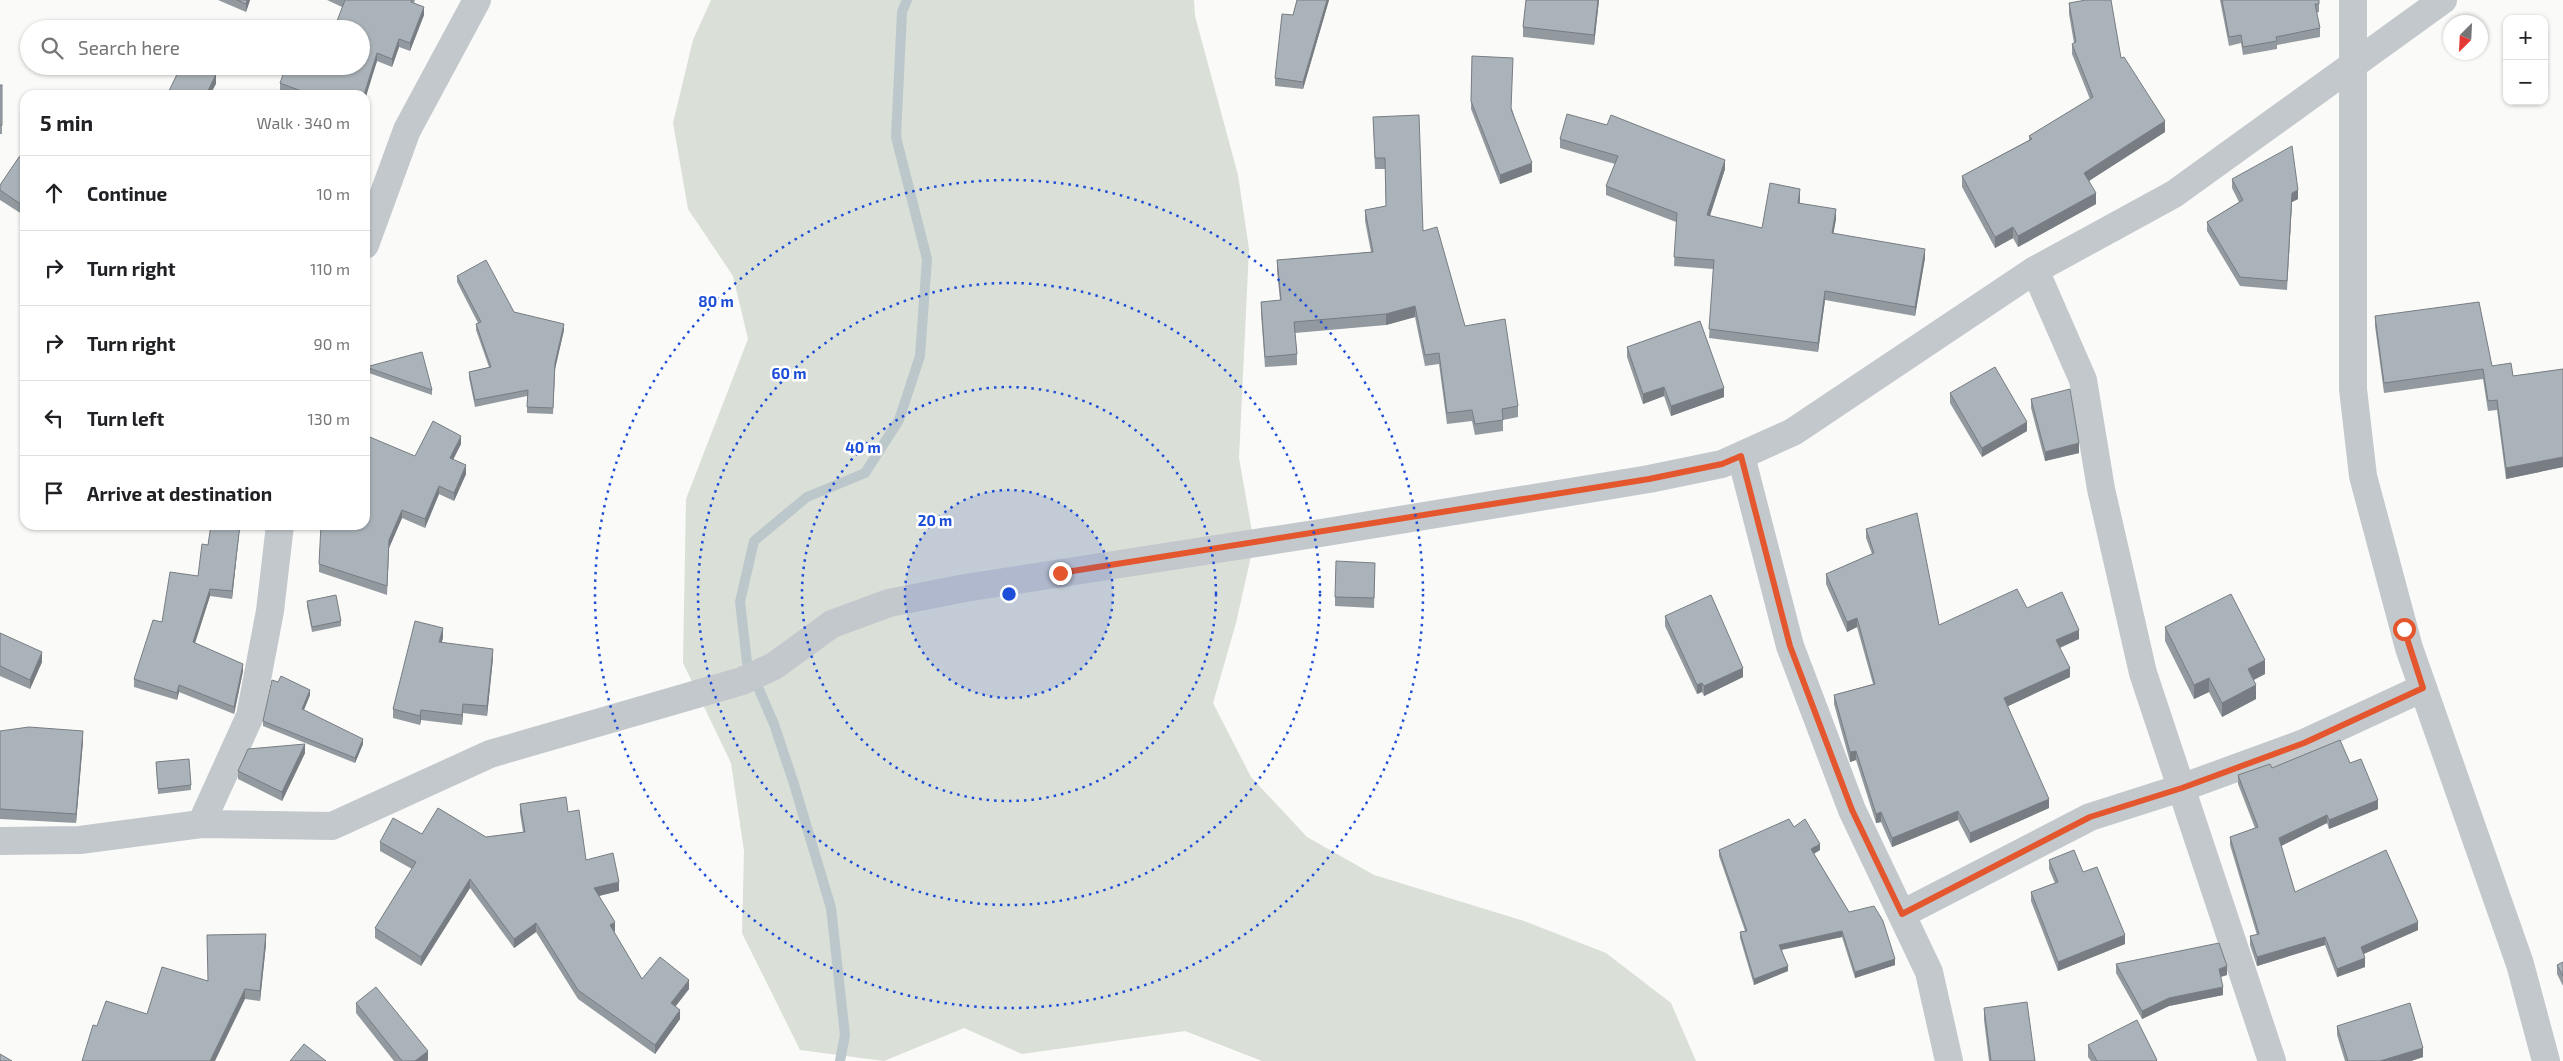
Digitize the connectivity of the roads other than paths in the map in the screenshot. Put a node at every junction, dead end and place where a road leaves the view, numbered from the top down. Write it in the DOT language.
graph roads {
  1 [pos="477,0"];
  2 [pos="2353,0"];
  3 [pos="2443,0"];
  4 [pos="2354,62"];
  5 [pos="370,232"];
  6 [pos="2035,270"];
  7 [pos="1741,456"];
  8 [pos="279,530"];
  9 [pos="2423,688"];
  10 [pos="2182,788"];
  11 [pos="201,824"];
  12 [pos="0,841"];
  13 [pos="1902,914"];
  14 [pos="1949,1061"];
  15 [pos="2272,1061"];
  16 [pos="2546,1061"];
  1 -- 5 [label="street"];
  2 -- 4 [label="street"];
  3 -- 4 [label="street"];
  4 -- 6 [label="street"];
  4 -- 9 [label="street"];
  6 -- 7 [label="street"];
  6 -- 10 [label="street"];
  7 -- 11 [label="street"];
  7 -- 13 [label="street"];
  8 -- 11 [label="street"];
  9 -- 10 [label="street"];
  9 -- 16 [label="street"];
  10 -- 13 [label="street"];
  10 -- 15 [label="street"];
  11 -- 12 [label="street"];
  13 -- 14 [label="street"];
}
